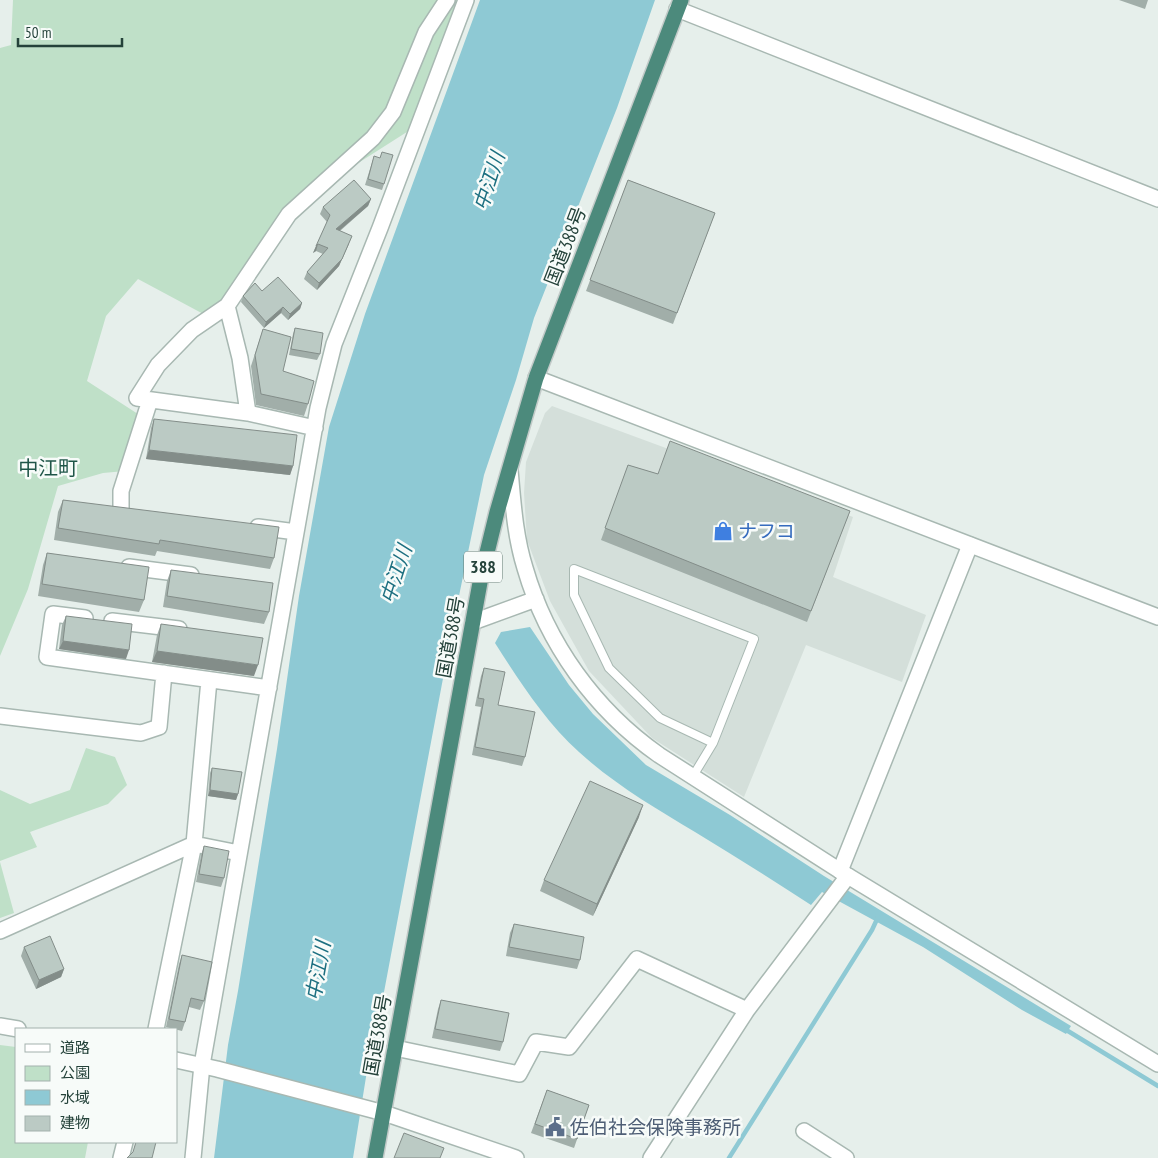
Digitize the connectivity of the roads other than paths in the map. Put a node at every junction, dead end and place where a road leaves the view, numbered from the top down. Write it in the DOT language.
graph roads {
  1 [pos="447,0"];
  2 [pos="466,0"];
  3 [pos="679,5"];
  4 [pos="1158,199"];
  5 [pos="227,306"];
  6 [pos="536,378"];
  7 [pos="150,400"];
  8 [pos="248,414"];
  9 [pos="315,428"];
  10 [pos="510,466"];
  11 [pos="104,508"];
  12 [pos="248,526"];
  13 [pos="296,532"];
  14 [pos="970,545"];
  15 [pos="115,566"];
  16 [pos="202,576"];
  17 [pos="269,585"];
  18 [pos="287,587"];
  19 [pos="536,599"];
  20 [pos="1158,617"];
  21 [pos="473,622"];
  22 [pos="190,630"];
  23 [pos="260,638"];
  24 [pos="277,640"];
  25 [pos="164,673"];
  26 [pos="208,680"];
  27 [pos="269,688"];
  28 [pos="0,716"];
  29 [pos="713,743"];
  30 [pos="694,776"];
  31 [pos="194,844"];
  32 [pos="239,853"];
  33 [pos="843,877"];
  34 [pos="0,931"];
  35 [pos="747,1010"];
  36 [pos="0,1026"];
  37 [pos="15,1028"];
  38 [pos="156,1028"];
  39 [pos="395,1048"];
  40 [pos="178,1060"];
  41 [pos="1158,1064"];
  42 [pos="202,1065"];
  43 [pos="378,1111"];
  44 [pos="804,1131"];
  45 [pos="125,1143"];
  46 [pos="122,1158"];
  47 [pos="192,1158"];
  48 [pos="375,1158"];
  49 [pos="516,1158"];
  50 [pos="651,1158"];
  51 [pos="846,1158"];
  1 -- 5 [label="street"];
  2 -- 9 [label="street"];
  3 -- 4 [label="street"];
  3 -- 6 [label="highway, 国道388号 / 388"];
  5 -- 7 [label="street"];
  5 -- 8 [label="street"];
  6 -- 10 [label="highway, 国道388号 / 388"];
  6 -- 14 [label="street"];
  7 -- 8 [label="street"];
  7 -- 11 [label="street"];
  8 -- 9 [label="street"];
  9 -- 13 [label="street"];
  10 -- 19 [label="street"];
  10 -- 21 [label="highway, 国道388号 / 388"];
  12 -- 13 [label="street"];
  13 -- 18 [label="street"];
  14 -- 20 [label="street"];
  14 -- 33 [label="street"];
  15 -- 16 [label="street"];
  17 -- 18 [label="street"];
  18 -- 24 [label="street"];
  19 -- 21 [label="street"];
  19 -- 30 [label="street"];
  21 -- 39 [label="highway, 国道388号 / 388"];
  22 -- 25 [label="street"];
  23 -- 24 [label="street"];
  24 -- 27 [label="street"];
  25 -- 26 [label="street"];
  25 -- 28 [label="street"];
  26 -- 27 [label="street"];
  26 -- 31 [label="street"];
  27 -- 32 [label="street"];
  29 -- 29 [label="lane"];
  29 -- 30 [label="lane"];
  30 -- 33 [label="street"];
  31 -- 32 [label="street"];
  31 -- 34 [label="street"];
  31 -- 38 [label="street"];
  32 -- 42 [label="street"];
  33 -- 35 [label="street"];
  33 -- 41 [label="street"];
  35 -- 39 [label="street"];
  35 -- 50 [label="street"];
  36 -- 37 [label="street"];
  39 -- 43 [label="highway, 国道388号 / 388"];
  40 -- 42 [label="street"];
  42 -- 43 [label="street"];
  42 -- 47 [label="street"];
  43 -- 48 [label="highway, 国道388号 / 388"];
  43 -- 49 [label="street"];
  44 -- 51 [label="street"];
  45 -- 46 [label="street"];
}
